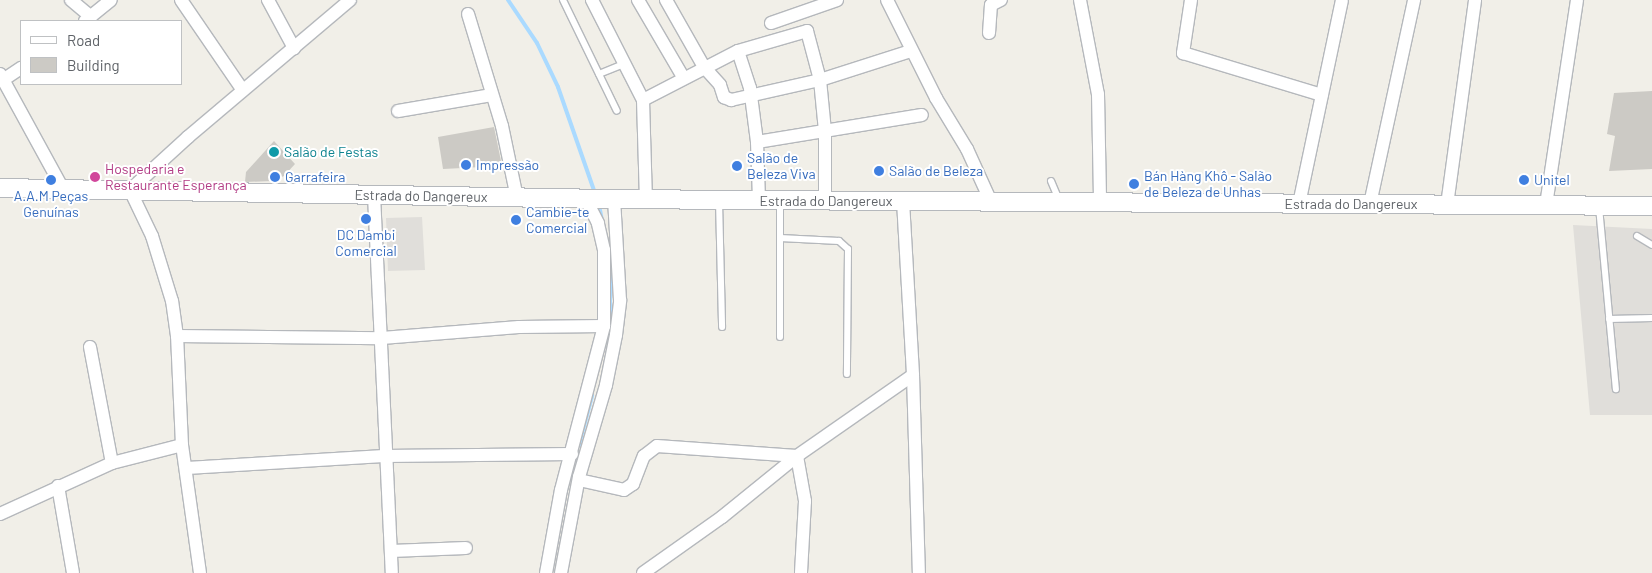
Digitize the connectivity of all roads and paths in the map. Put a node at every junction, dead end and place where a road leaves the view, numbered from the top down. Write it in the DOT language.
graph roads {
  1 [pos="71,0"];
  2 [pos="112,0"];
  3 [pos="181,0"];
  4 [pos="268,0"];
  5 [pos="350,0"];
  6 [pos="563,0"];
  7 [pos="592,0"];
  8 [pos="638,0"];
  9 [pos="666,0"];
  10 [pos="837,0"];
  11 [pos="1001,0"];
  12 [pos="1080,0"];
  13 [pos="1191,0"];
  14 [pos="1342,0"];
  15 [pos="1414,0"];
  16 [pos="1476,0"];
  17 [pos="1577,0"];
  18 [pos="891,1"];
  19 [pos="468,14"];
  20 [pos="88,19"];
  21 [pos="771,23"];
  22 [pos="989,33"];
  23 [pos="294,48"];
  24 [pos="738,51"];
  25 [pos="911,51"];
  26 [pos="624,64"];
  27 [pos="704,67"];
  28 [pos="20,68"];
  29 [pos="599,74"];
  30 [pos="2,77"];
  31 [pos="683,77"];
  32 [pos="820,80"];
  33 [pos="242,89"];
  34 [pos="492,95"];
  35 [pos="1322,95"];
  36 [pos="751,97"];
  37 [pos="643,100"];
  38 [pos="398,111"];
  39 [pos="617,111"];
  40 [pos="922,115"];
  41 [pos="825,131"];
  42 [pos="758,142"];
  43 [pos="1050,181"];
  44 [pos="0,188"];
  45 [pos="63,189"];
  46 [pos="130,190"];
  47 [pos="374,195"];
  48 [pos="517,198"];
  49 [pos="598,199"];
  50 [pos="646,200"];
  51 [pos="719,200"];
  52 [pos="759,200"];
  53 [pos="780,200"];
  54 [pos="825,201"];
  55 [pos="903,201"];
  56 [pos="991,202"];
  57 [pos="1061,202"];
  58 [pos="1100,202"];
  59 [pos="1299,204"];
  60 [pos="1370,204"];
  61 [pos="1447,205"];
  62 [pos="1546,205"];
  63 [pos="1599,206"];
  64 [pos="1652,206"];
  65 [pos="1638,236"];
  66 [pos="780,238"];
  67 [pos="1652,245"];
  68 [pos="1652,318"];
  69 [pos="1609,319"];
  70 [pos="604,326"];
  71 [pos="722,328"];
  72 [pos="177,336"];
  73 [pos="382,338"];
  74 [pos="780,338"];
  75 [pos="90,347"];
  76 [pos="847,374"];
  77 [pos="913,375"];
  78 [pos="1616,389"];
  79 [pos="182,445"];
  80 [pos="572,454"];
  81 [pos="384,456"];
  82 [pos="797,456"];
  83 [pos="112,463"];
  84 [pos="187,468"];
  85 [pos="579,480"];
  86 [pos="58,486"];
  87 [pos="0,514"];
  88 [pos="466,548"];
  89 [pos="391,551"];
  90 [pos="73,573"];
  91 [pos="200,573"];
  92 [pos="392,573"];
  93 [pos="546,573"];
  94 [pos="561,573"];
  95 [pos="643,573"];
  96 [pos="801,573"];
  97 [pos="919,573"];
  1 -- 20 [label="street"];
  2 -- 20 [label="street"];
  3 -- 33 [label="street"];
  4 -- 23 [label="street"];
  5 -- 23 [label="street"];
  6 -- 29 [label="lane"];
  7 -- 26 [label="street"];
  8 -- 31 [label="street"];
  9 -- 27 [label="street"];
  10 -- 21 [label="street"];
  11 -- 22 [label="street"];
  12 -- 58 [label="street"];
  13 -- 35 [label="street"];
  14 -- 35 [label="street"];
  15 -- 60 [label="street"];
  16 -- 61 [label="street"];
  17 -- 62 [label="street"];
  18 -- 25 [label="street"];
  19 -- 34 [label="street"];
  23 -- 33 [label="street"];
  24 -- 27 [label="street"];
  24 -- 32 [label="street"];
  24 -- 36 [label="street"];
  25 -- 32 [label="street"];
  25 -- 56 [label="street"];
  26 -- 29 [label="lane"];
  26 -- 37 [label="street"];
  27 -- 31 [label="street"];
  27 -- 36 [label="street"];
  28 -- 30 [label="street"];
  29 -- 39 [label="lane"];
  30 -- 45 [label="street"];
  31 -- 37 [label="street"];
  32 -- 36 [label="street"];
  32 -- 41 [label="street"];
  33 -- 46 [label="street"];
  34 -- 38 [label="street"];
  34 -- 48 [label="street"];
  35 -- 59 [label="street"];
  36 -- 42 [label="street"];
  37 -- 50 [label="street"];
  40 -- 41 [label="street"];
  41 -- 42 [label="street"];
  41 -- 54 [label="street"];
  42 -- 52 [label="street"];
  43 -- 57 [label="lane"];
  44 -- 45 [label="main road, Estrada do Dangereux"];
  45 -- 46 [label="main road, Estrada do Dangereux"];
  46 -- 47 [label="main road, Estrada do Dangereux"];
  46 -- 72 [label="street"];
  47 -- 48 [label="main road, Estrada do Dangereux"];
  47 -- 73 [label="street"];
  48 -- 49 [label="main road, Estrada do Dangereux"];
  49 -- 50 [label="main road, Estrada do Dangereux"];
  49 -- 70 [label="street"];
  49 -- 85 [label="street"];
  50 -- 51 [label="main road, Estrada do Dangereux"];
  51 -- 52 [label="main road, Estrada do Dangereux"];
  51 -- 71 [label="lane"];
  52 -- 53 [label="main road, Estrada do Dangereux"];
  53 -- 54 [label="main road, Estrada do Dangereux"];
  53 -- 66 [label="lane"];
  54 -- 55 [label="main road, Estrada do Dangereux"];
  55 -- 56 [label="main road, Estrada do Dangereux"];
  55 -- 77 [label="street"];
  56 -- 57 [label="main road, Estrada do Dangereux"];
  57 -- 58 [label="main road, Estrada do Dangereux"];
  58 -- 59 [label="main road, Estrada do Dangereux"];
  59 -- 60 [label="main road, Estrada do Dangereux"];
  60 -- 61 [label="main road, Estrada do Dangereux"];
  61 -- 62 [label="main road, Estrada do Dangereux"];
  62 -- 63 [label="main road, Estrada do Dangereux"];
  63 -- 64 [label="main road, Estrada do Dangereux"];
  63 -- 69 [label="lane"];
  65 -- 67 [label="lane"];
  66 -- 74 [label="lane"];
  66 -- 76 [label="lane"];
  68 -- 69 [label="lane"];
  69 -- 78 [label="lane"];
  70 -- 73 [label="street"];
  70 -- 80 [label="street"];
  72 -- 73 [label="street"];
  72 -- 79 [label="street"];
  73 -- 81 [label="street"];
  75 -- 83 [label="street"];
  77 -- 82 [label="street"];
  77 -- 97 [label="street"];
  79 -- 83 [label="street"];
  79 -- 84 [label="street"];
  80 -- 81 [label="street"];
  80 -- 93 [label="street"];
  81 -- 84 [label="street"];
  81 -- 89 [label="street"];
  82 -- 85 [label="street"];
  82 -- 95 [label="street"];
  82 -- 96 [label="street"];
  83 -- 86 [label="street"];
  84 -- 91 [label="street"];
  85 -- 94 [label="street"];
  86 -- 87 [label="street"];
  86 -- 90 [label="street"];
  88 -- 89 [label="street"];
  89 -- 92 [label="street"];
}
